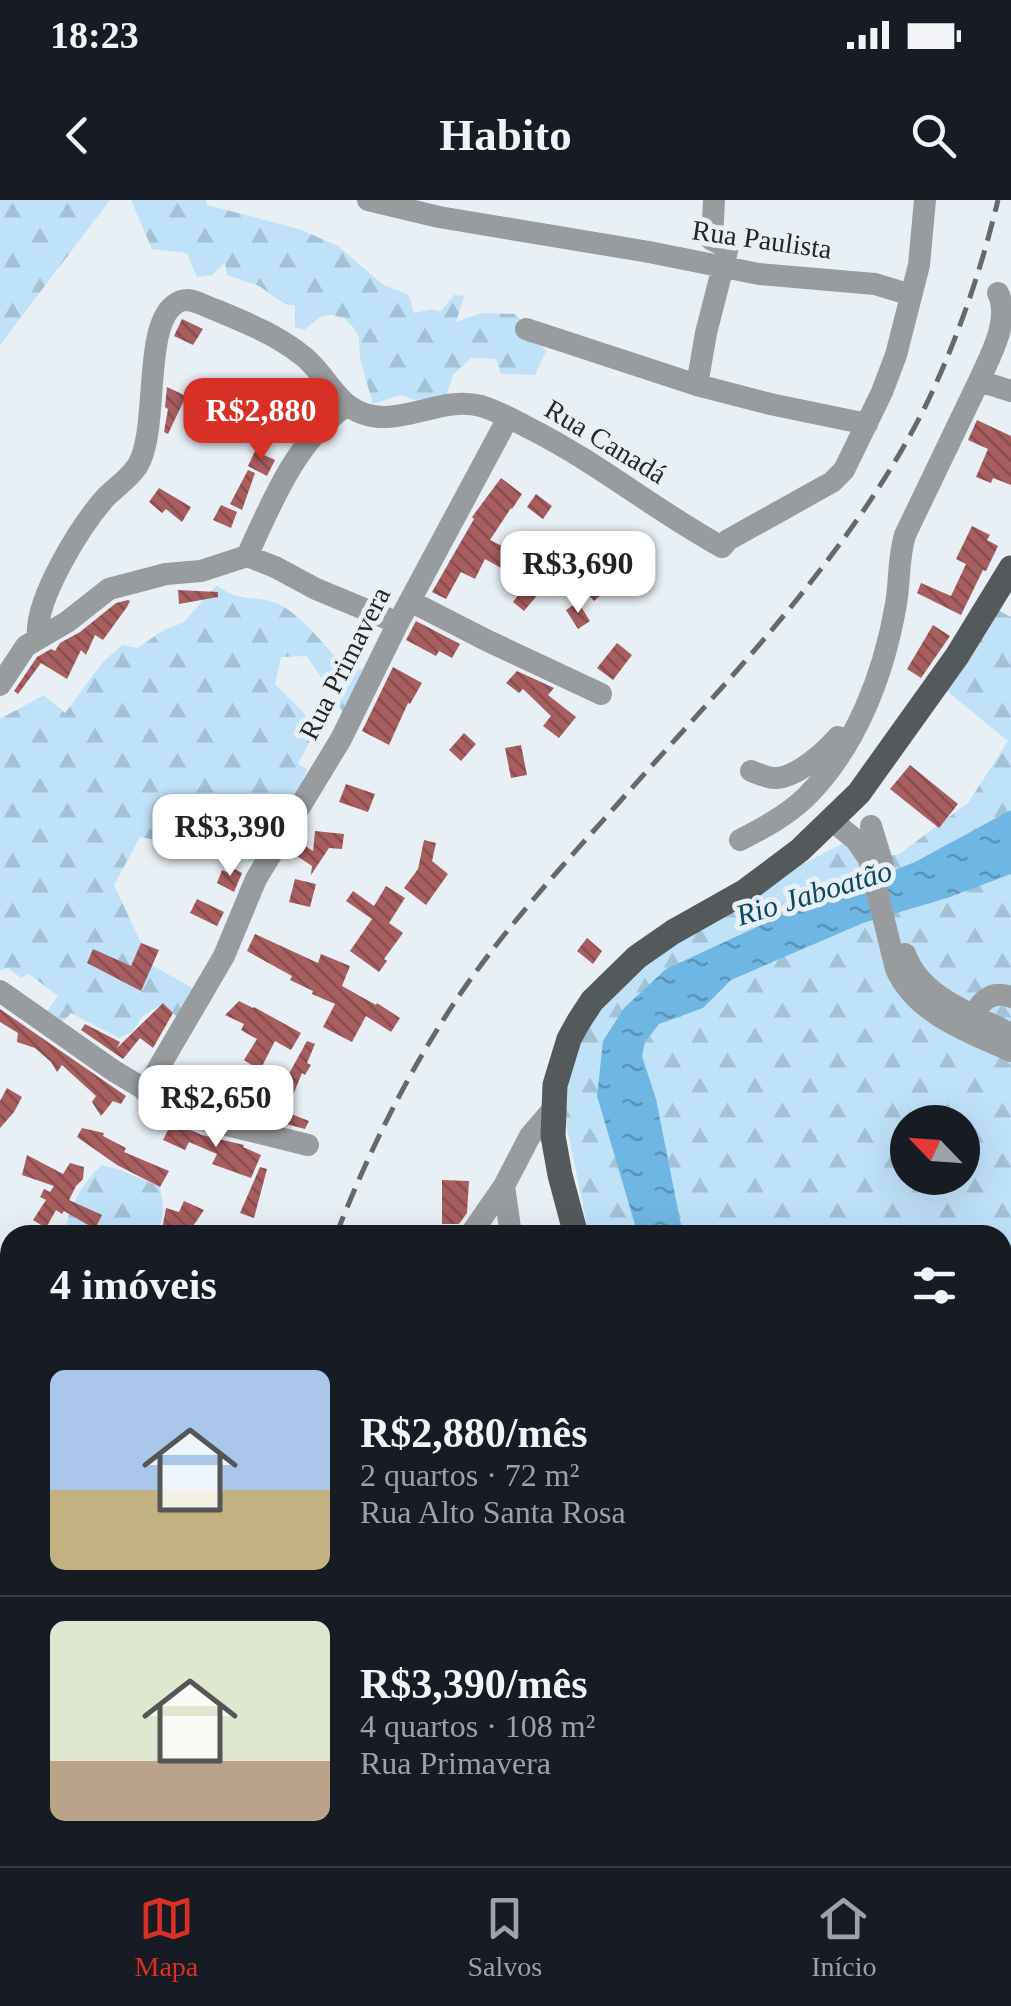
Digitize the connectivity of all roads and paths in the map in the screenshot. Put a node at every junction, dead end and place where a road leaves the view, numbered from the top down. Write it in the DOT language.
graph roads {
  1 [pos="368,200"];
  2 [pos="714,200"];
  3 [pos="924,200"];
  4 [pos="724,266"];
  5 [pos="998,294"];
  6 [pos="912,295"];
  7 [pos="526,330"];
  8 [pos="979,380"];
  9 [pos="697,384"];
  10 [pos="1011,391"];
  11 [pos="347,405"];
  12 [pos="508,418"];
  13 [pos="867,424"];
  14 [pos="247,556"];
  15 [pos="1011,568"];
  16 [pos="410,601"];
  17 [pos="398,623"];
  18 [pos="38,638"];
  19 [pos="0,685"];
  20 [pos="874,686"];
  21 [pos="601,694"];
  22 [pos="751,771"];
  23 [pos="864,810"];
  24 [pos="831,820"];
  25 [pos="740,840"];
  26 [pos="874,855"];
  27 [pos="892,929"];
  28 [pos="0,991"];
  29 [pos="1011,997"];
  30 [pos="966,1027"];
  31 [pos="1011,1034"];
  32 [pos="1011,1051"];
  33 [pos="1011,1070"];
  34 [pos="145,1091"];
  35 [pos="555,1107"];
  36 [pos="308,1145"];
  37 [pos="504,1186"];
  38 [pos="477,1225"];
  39 [pos="510,1225"];
  40 [pos="573,1225"];
  1 -- 4 [label="street, Rua Paulista"];
  2 -- 4 [label="street"];
  3 -- 6 [label="street"];
  4 -- 6 [label="street, Rua Paulista"];
  4 -- 9 [label="street"];
  5 -- 8 [label="street"];
  6 -- 13 [label="street"];
  7 -- 9 [label="street"];
  8 -- 10 [label="street"];
  8 -- 20 [label="street"];
  9 -- 13 [label="street"];
  11 -- 12 [label="street, Rua Canadá"];
  11 -- 14 [label="street"];
  11 -- 18 [label="street"];
  12 -- 13 [label="street, Rua Canadá"];
  12 -- 16 [label="street, Rua Primavera"];
  14 -- 17 [label="street"];
  14 -- 18 [label="street"];
  15 -- 23 [label="main road"];
  16 -- 17 [label="street, Rua Primavera"];
  16 -- 21 [label="street"];
  17 -- 34 [label="street, Rua Primavera"];
  18 -- 19 [label="street"];
  20 -- 22 [label="street"];
  20 -- 25 [label="street"];
  23 -- 24 [label="main road"];
  23 -- 26 [label="street"];
  24 -- 26 [label="street"];
  24 -- 35 [label="main road"];
  26 -- 27 [label="street"];
  27 -- 30 [label="street"];
  27 -- 30 [label="street"];
  28 -- 34 [label="street"];
  29 -- 30 [label="street"];
  30 -- 31 [label="street"];
  30 -- 32 [label="street"];
  30 -- 33 [label="street"];
  34 -- 36 [label="street"];
  35 -- 37 [label="street"];
  35 -- 40 [label="main road"];
  37 -- 38 [label="street"];
  37 -- 39 [label="street"];
}
